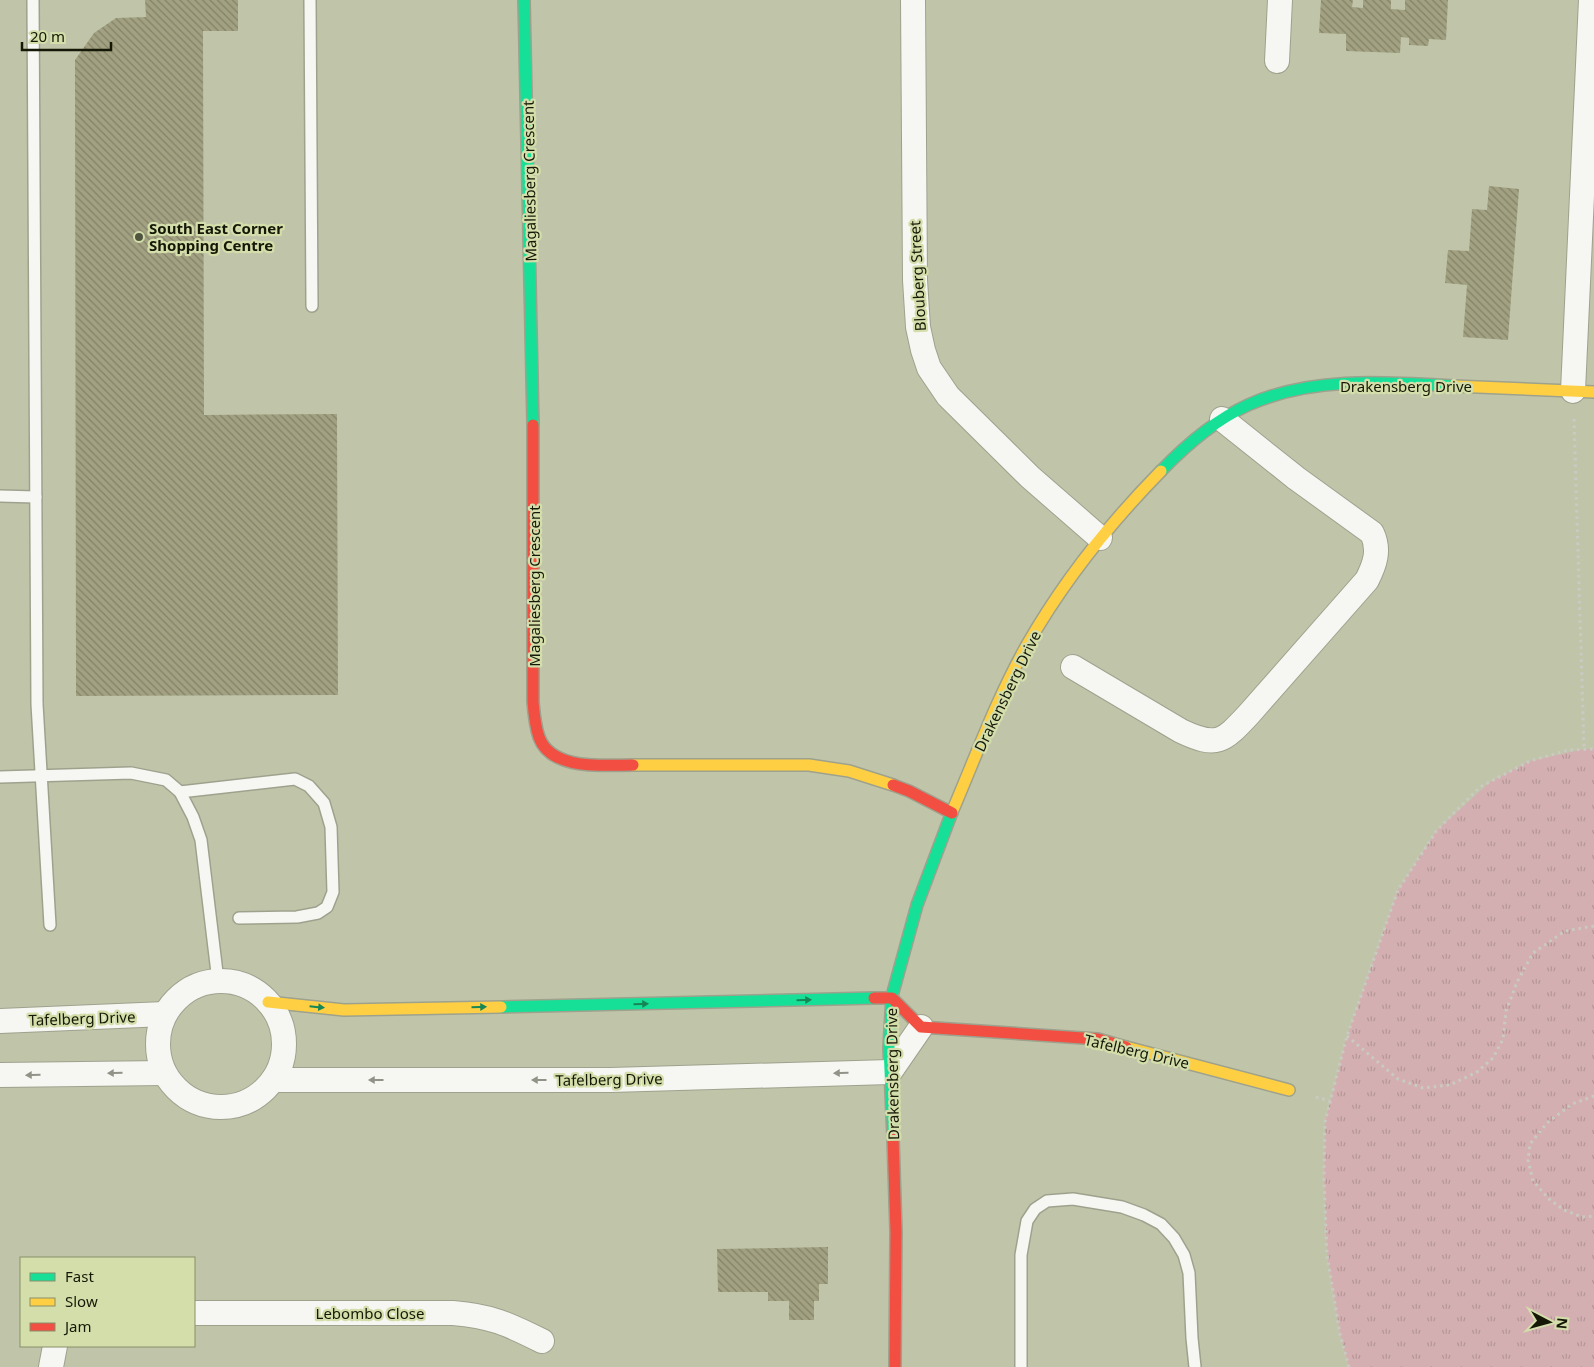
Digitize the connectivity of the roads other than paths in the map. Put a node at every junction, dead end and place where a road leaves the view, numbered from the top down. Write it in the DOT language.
graph roads {
  1 [pos="33,0"];
  2 [pos="310,0"];
  3 [pos="524,0"];
  4 [pos="913,0"];
  5 [pos="1280,0"];
  6 [pos="1591,0"];
  7 [pos="1277,61"];
  8 [pos="312,306"];
  9 [pos="1584,392"];
  10 [pos="1222,419"];
  11 [pos="0,496"];
  12 [pos="36,497"];
  13 [pos="1100,538"];
  14 [pos="1073,667"];
  15 [pos="0,777"];
  16 [pos="41,777"];
  17 [pos="180,792"];
  18 [pos="952,813"];
  19 [pos="239,918"];
  20 [pos="50,925"];
  21 [pos="218,981"];
  22 [pos="892,998"];
  23 [pos="268,1002"];
  24 [pos="165,1014"];
  25 [pos="0,1021"];
  26 [pos="921,1027"];
  27 [pos="164,1072"];
  28 [pos="890,1072"];
  29 [pos="0,1075"];
  30 [pos="273,1080"];
  31 [pos="1289,1090"];
  32 [pos="195,1313"];
  33 [pos="542,1341"];
  34 [pos="54,1347"];
  35 [pos="51,1367"];
  36 [pos="896,1367"];
  37 [pos="1021,1367"];
  38 [pos="1195,1367"];
  1 -- 12 [label="lane"];
  2 -- 8 [label="lane"];
  3 -- 18 [label="street, Magaliesberg Crescent"];
  4 -- 13 [label="street, Blouberg Street"];
  5 -- 7 [label="street"];
  6 -- 9 [label="street"];
  9 -- 10 [label="street, Drakensberg Drive"];
  10 -- 13 [label="street, Drakensberg Drive"];
  10 -- 14 [label="street"];
  11 -- 12 [label="lane"];
  12 -- 16 [label="lane"];
  13 -- 18 [label="street, Drakensberg Drive"];
  15 -- 16 [label="lane"];
  16 -- 17 [label="lane"];
  16 -- 20 [label="lane"];
  17 -- 19 [label="lane"];
  17 -- 21 [label="lane"];
  18 -- 22 [label="street, Drakensberg Drive"];
  21 -- 23 [label="street"];
  21 -- 24 [label="street"];
  23 -- 22 [label="street, one-way"];
  22 -- 26 [label="street"];
  22 -- 28 [label="street, Drakensberg Drive"];
  23 -- 30 [label="street"];
  24 -- 25 [label="street, Tafelberg Drive"];
  24 -- 27 [label="street"];
  26 -- 28 [label="street"];
  26 -- 31 [label="street, Tafelberg Drive"];
  27 -- 29 [label="street, one-way"];
  27 -- 30 [label="street"];
  28 -- 30 [label="street, Tafelberg Drive, one-way"];
  28 -- 36 [label="street, Drakensberg Drive"];
  32 -- 33 [label="street, Lebombo Close"];
  34 -- 35 [label="street"];
  37 -- 38 [label="lane"];
}
